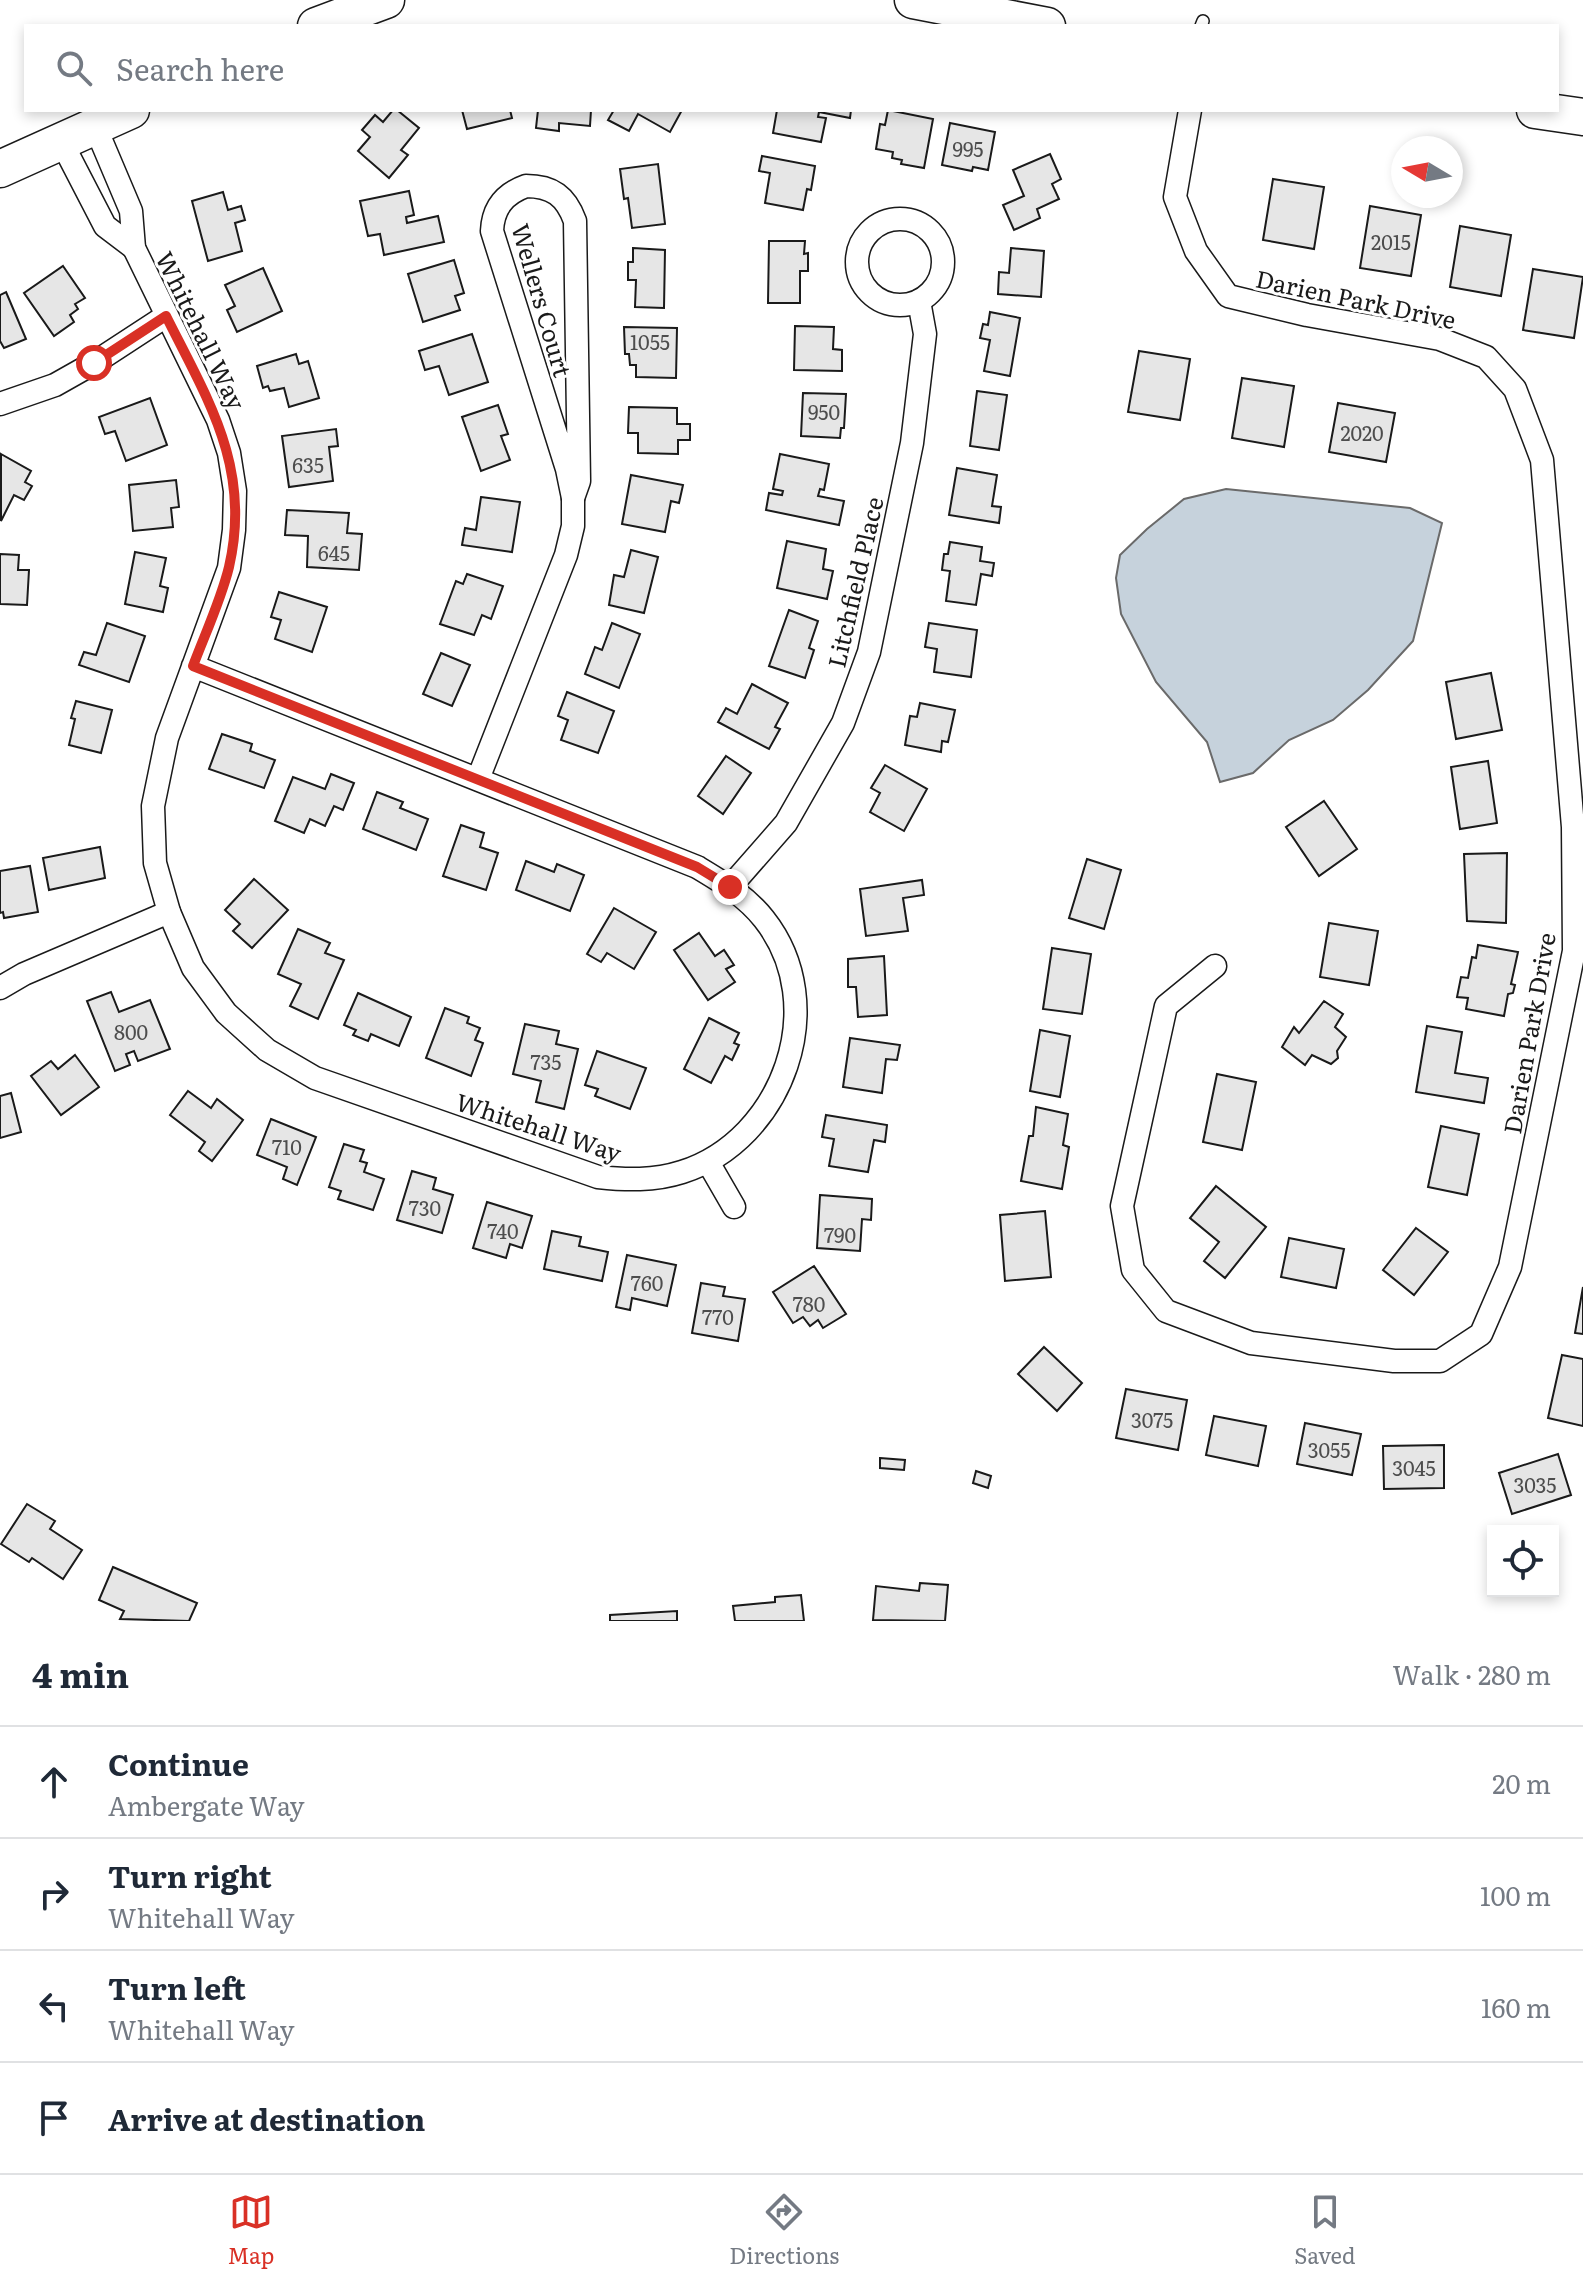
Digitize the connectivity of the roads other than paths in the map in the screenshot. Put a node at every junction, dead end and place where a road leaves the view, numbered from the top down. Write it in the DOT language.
graph roads {
  1 [pos="386,0"];
  2 [pos="922,1"];
  3 [pos="321,24"];
  4 [pos="1037,24"];
  5 [pos="126,112"];
  6 [pos="1190,112"];
  7 [pos="1549,112"];
  8 [pos="1583,117"];
  9 [pos="95,126"];
  10 [pos="61,141"];
  11 [pos="0,169"];
  12 [pos="134,248"];
  13 [pos="919,301"];
  14 [pos="166,316"];
  15 [pos="0,404"];
  16 [pos="573,498"];
  17 [pos="193,666"];
  18 [pos="478,779"];
  19 [pos="730,887"];
  20 [pos="169,912"];
  21 [pos="1215,966"];
  22 [pos="0,988"];
  23 [pos="708,1162"];
  24 [pos="734,1207"];
  1 -- 3 [label="main road"];
  2 -- 4 [label="main road"];
  5 -- 9 [label="main road"];
  6 -- 21 [label="street, Darien Park Drive"];
  7 -- 8 [label="main road"];
  9 -- 10 [label="main road"];
  9 -- 12 [label="street"];
  10 -- 11 [label="main road"];
  10 -- 12 [label="street"];
  12 -- 14 [label="street, Whitehall Way"];
  13 -- 19 [label="street, Litchfield Place"];
  14 -- 15 [label="street"];
  14 -- 17 [label="street, Whitehall Way"];
  16 -- 16 [label="street, Wellers Court"];
  16 -- 18 [label="street, Wellers Court"];
  17 -- 18 [label="street, Whitehall Way"];
  17 -- 20 [label="street, Whitehall Way"];
  18 -- 19 [label="street, Whitehall Way"];
  19 -- 23 [label="street, Whitehall Way"];
  20 -- 22 [label="street"];
  20 -- 23 [label="street, Whitehall Way"];
  23 -- 24 [label="street"];
}
